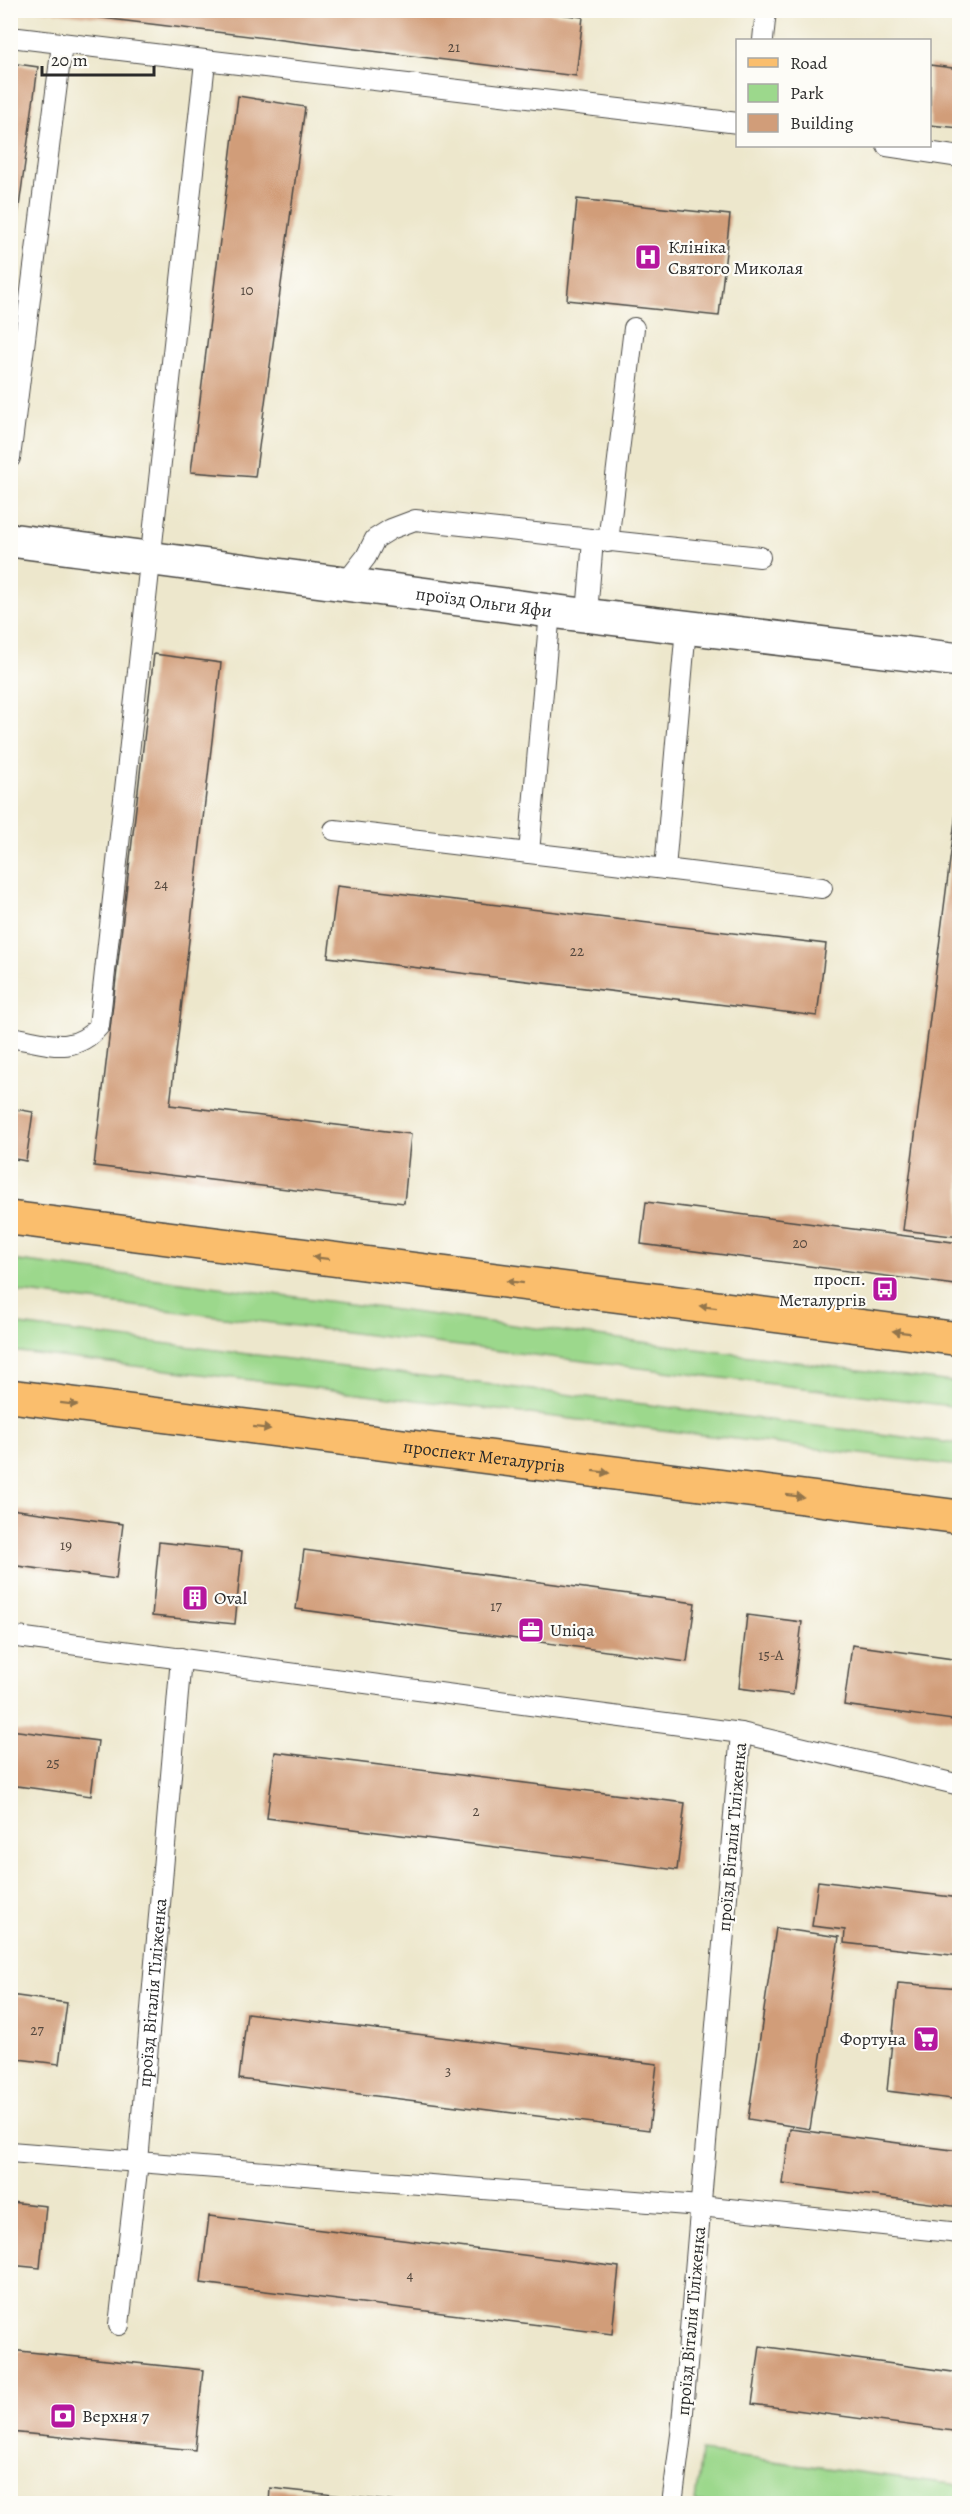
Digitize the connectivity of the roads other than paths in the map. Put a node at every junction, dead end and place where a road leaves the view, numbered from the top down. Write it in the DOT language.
graph roads {
  1 [pos="766,10"];
  2 [pos="10,37"];
  3 [pos="763,39"];
  4 [pos="62,44"];
  5 [pos="205,62"];
  6 [pos="736,123"];
  7 [pos="894,147"];
  8 [pos="960,157"];
  9 [pos="634,328"];
  10 [pos="10,458"];
  11 [pos="10,540"];
  12 [pos="600,541"];
  13 [pos="152,557"];
  14 [pos="760,557"];
  15 [pos="345,584"];
  16 [pos="550,611"];
  17 [pos="587,614"];
  18 [pos="686,627"];
  19 [pos="960,660"];
  20 [pos="334,830"];
  21 [pos="529,853"];
  22 [pos="665,869"];
  23 [pos="822,888"];
  24 [pos="10,1037"];
  25 [pos="10,1218"];
  26 [pos="960,1339"];
  27 [pos="10,1396"];
  28 [pos="960,1518"];
  29 [pos="10,1636"];
  30 [pos="181,1658"];
  31 [pos="741,1733"];
  32 [pos="960,1785"];
  33 [pos="10,2152"];
  34 [pos="138,2162"];
  35 [pos="700,2206"];
  36 [pos="960,2233"];
  37 [pos="119,2325"];
  38 [pos="672,2504"];
  1 -- 3 [label="lane"];
  2 -- 4 [label="lane"];
  4 -- 5 [label="lane"];
  4 -- 10 [label="lane"];
  5 -- 6 [label="lane"];
  5 -- 13 [label="lane"];
  7 -- 8 [label="lane"];
  9 -- 12 [label="lane"];
  11 -- 13 [label="street, проїзд Ольги Яфи"];
  12 -- 14 [label="lane"];
  12 -- 15 [label="lane"];
  12 -- 17 [label="lane"];
  13 -- 15 [label="street, проїзд Ольги Яфи"];
  13 -- 24 [label="lane"];
  15 -- 16 [label="street, проїзд Ольги Яфи"];
  16 -- 17 [label="street, проїзд Ольги Яфи"];
  16 -- 21 [label="lane"];
  17 -- 18 [label="street, проїзд Ольги Яфи"];
  18 -- 19 [label="street, проїзд Ольги Яфи"];
  18 -- 22 [label="lane"];
  20 -- 21 [label="lane"];
  21 -- 22 [label="lane"];
  22 -- 23 [label="lane"];
  26 -- 25 [label="main road, one-way"];
  27 -- 28 [label="main road, проспект Металургів, one-way"];
  29 -- 30 [label="lane, проїзд Віталія Тіліженка"];
  30 -- 31 [label="lane, проїзд Віталія Тіліженка"];
  30 -- 34 [label="lane, проїзд Віталія Тіліженка"];
  31 -- 32 [label="lane"];
  31 -- 35 [label="lane, проїзд Віталія Тіліженка"];
  33 -- 34 [label="lane"];
  34 -- 35 [label="lane"];
  34 -- 37 [label="lane, проїзд Віталія Тіліженка"];
  35 -- 36 [label="lane"];
  35 -- 38 [label="lane, проїзд Віталія Тіліженка"];
}
